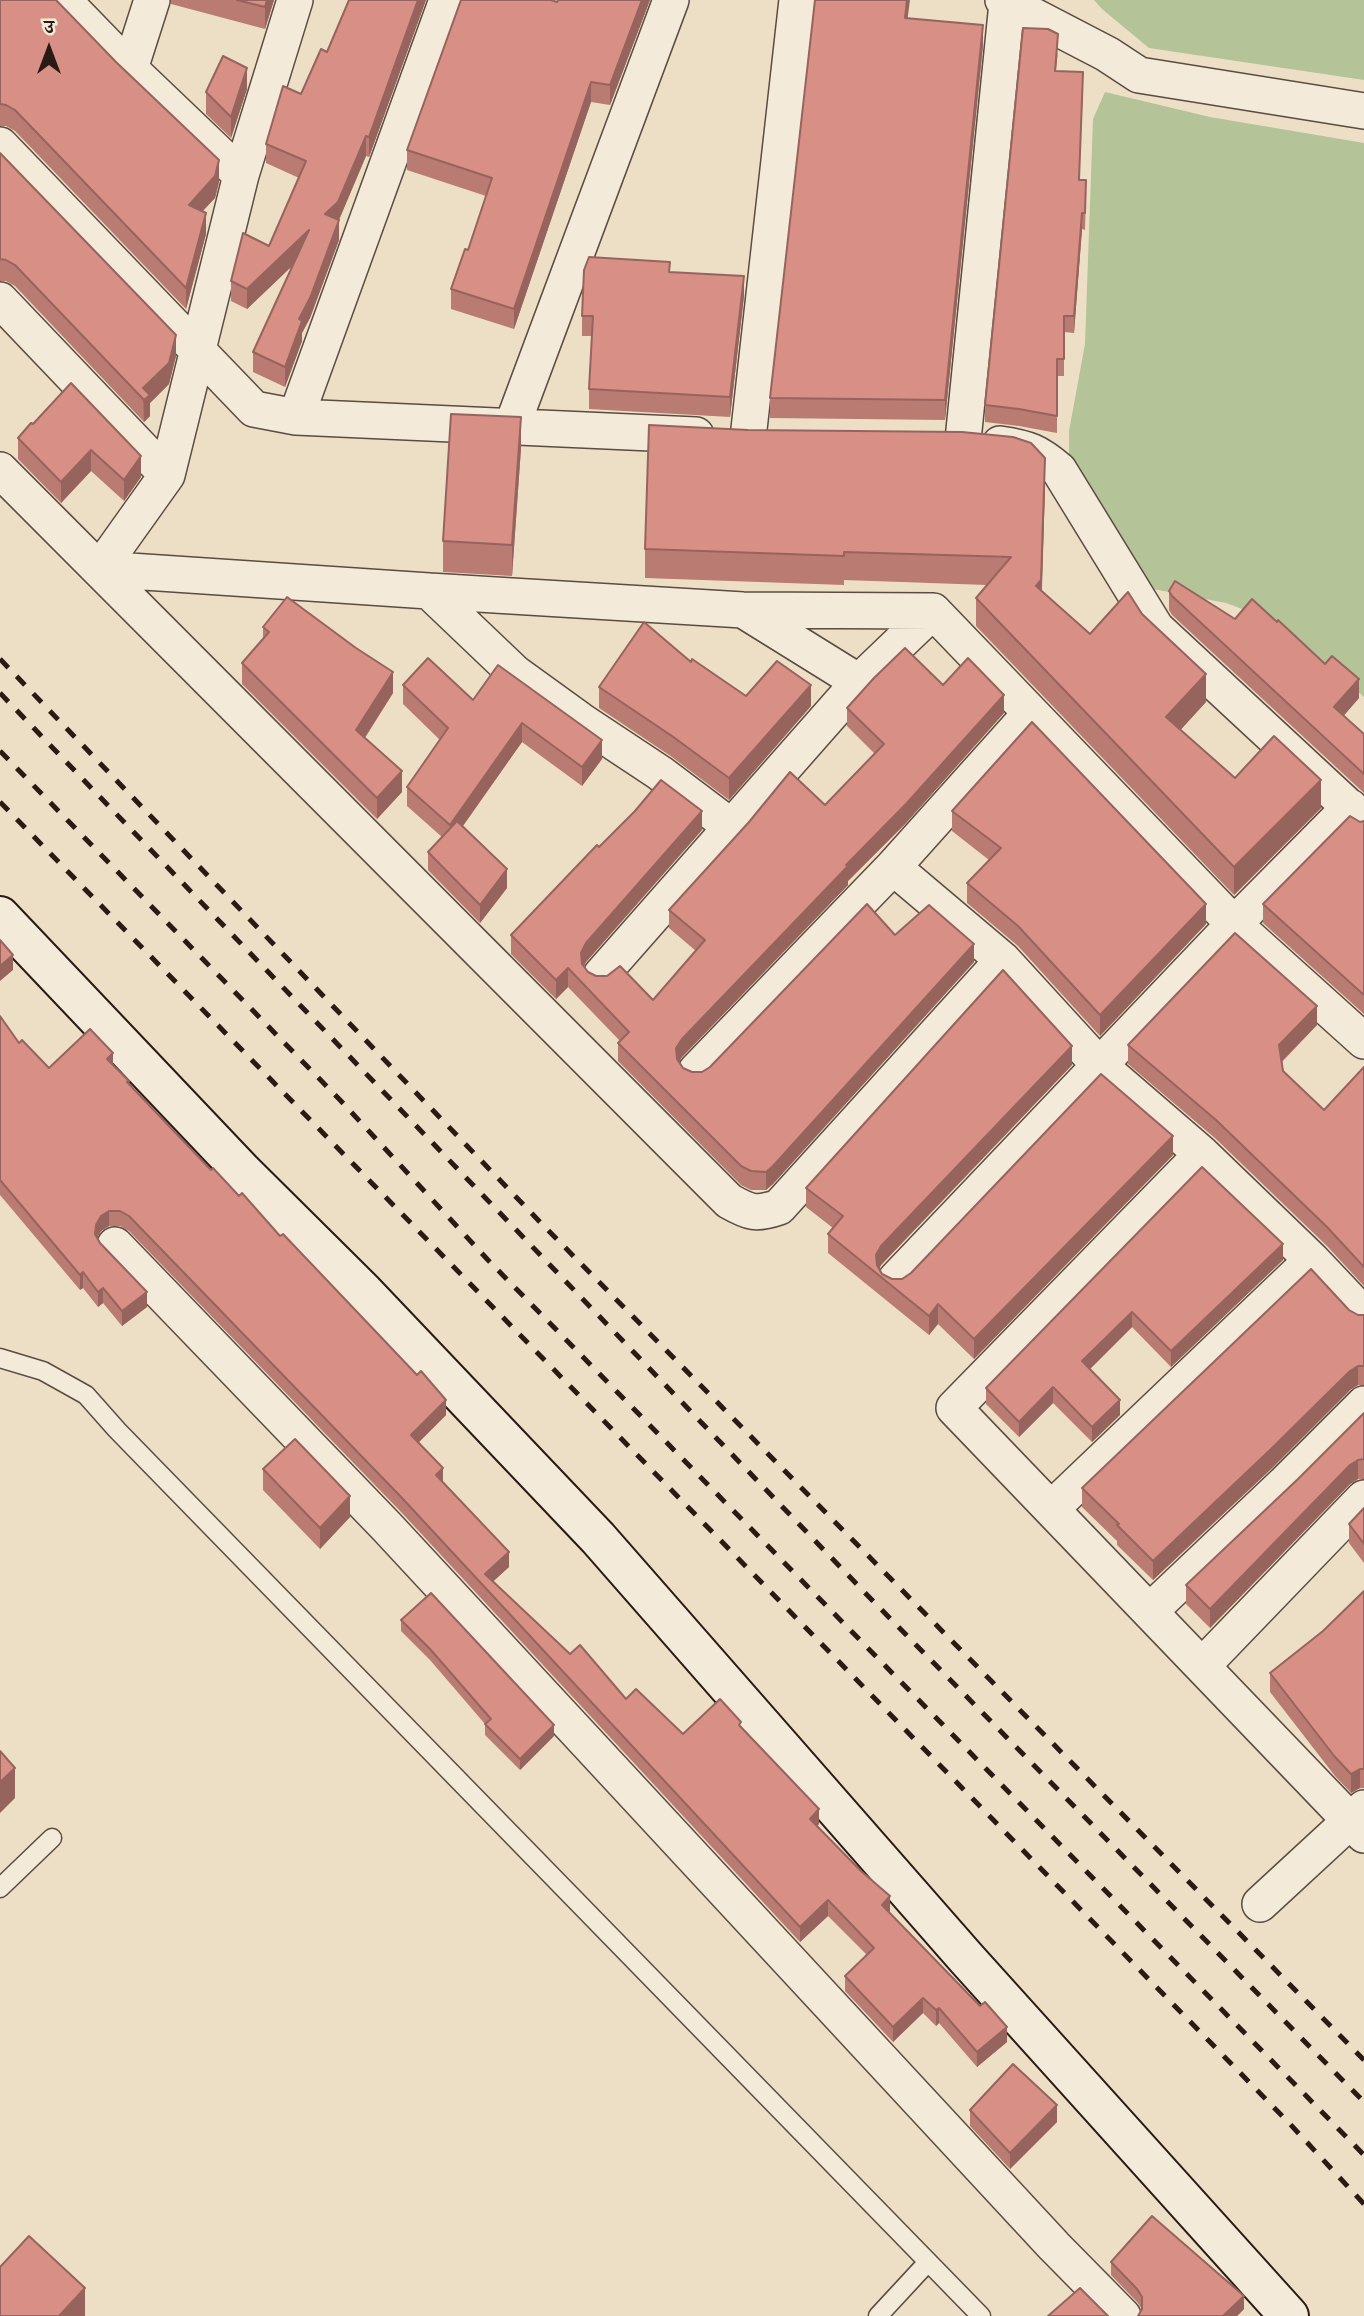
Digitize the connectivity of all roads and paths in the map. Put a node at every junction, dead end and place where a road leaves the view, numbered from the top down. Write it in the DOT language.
graph roads {
  1 [pos="63,0"];
  2 [pos="152,0"];
  3 [pos="295,0"];
  4 [pos="447,0"];
  5 [pos="671,0"];
  6 [pos="797,0"];
  7 [pos="1005,1"];
  8 [pos="130,69"];
  9 [pos="1364,111"];
  10 [pos="0,145"];
  11 [pos="241,174"];
  12 [pos="0,300"];
  13 [pos="198,349"];
  14 [pos="296,417"];
  15 [pos="513,426"];
  16 [pos="0,470"];
  17 [pos="167,475"];
  18 [pos="100,569"];
  19 [pos="429,591"];
  20 [pos="743,610"];
  21 [pos="933,611"];
  22 [pos="859,682"];
  23 [pos="1031,713"];
  24 [pos="1357,814"];
  25 [pos="733,828"];
  26 [pos="893,867"];
  27 [pos="0,916"];
  28 [pos="1234,924"];
  29 [pos="1003,960"];
  30 [pos="601,975"];
  31 [pos="1364,1041"];
  32 [pos="1100,1066"];
  33 [pos="696,1071"];
  34 [pos="1202,1154"];
  35 [pos="115,1245"];
  36 [pos="1311,1260"];
  37 [pos="896,1279"];
  38 [pos="1364,1315"];
  39 [pos="1,1360"];
  40 [pos="1364,1404"];
  41 [pos="1364,1498"];
  42 [pos="1051,1509"];
  43 [pos="1150,1611"];
  44 [pos="1202,1666"];
  45 [pos="1359,1821"];
  46 [pos="52,1838"];
  47 [pos="0,1888"];
  48 [pos="1260,1904"];
  49 [pos="928,2262"];
  50 [pos="877,2316"];
  51 [pos="981,2316"];
  52 [pos="1123,2316"];
  53 [pos="1289,2316"];
  1 -- 8 [label="street"];
  2 -- 8 [label="street"];
  3 -- 11 [label="street"];
  4 -- 14 [label="street"];
  5 -- 15 [label="street"];
  6 -- 15 [label="street"];
  7 -- 9 [label="street"];
  7 -- 24 [label="street"];
  8 -- 11 [label="street"];
  10 -- 13 [label="street"];
  11 -- 13 [label="street"];
  12 -- 17 [label="street"];
  13 -- 14 [label="street"];
  13 -- 17 [label="street"];
  14 -- 15 [label="street"];
  16 -- 18 [label="street"];
  17 -- 18 [label="street"];
  18 -- 19 [label="street"];
  18 -- 29 [label="street"];
  19 -- 20 [label="street"];
  19 -- 25 [label="street"];
  20 -- 21 [label="street"];
  20 -- 22 [label="street"];
  21 -- 22 [label="street"];
  21 -- 23 [label="street"];
  22 -- 25 [label="street"];
  23 -- 26 [label="street"];
  23 -- 28 [label="street"];
  24 -- 28 [label="street"];
  25 -- 30 [label="street"];
  26 -- 29 [label="street"];
  26 -- 33 [label="street"];
  27 -- 53 [label="street"];
  28 -- 31 [label="street"];
  28 -- 32 [label="street"];
  29 -- 32 [label="street"];
  32 -- 34 [label="street"];
  32 -- 37 [label="street"];
  34 -- 36 [label="street"];
  34 -- 42 [label="street"];
  35 -- 52 [label="street"];
  36 -- 38 [label="street"];
  36 -- 42 [label="street"];
  39 -- 49 [label="lane"];
  40 -- 43 [label="street"];
  41 -- 44 [label="street"];
  42 -- 43 [label="street"];
  43 -- 44 [label="street"];
  44 -- 45 [label="street"];
  45 -- 48 [label="street"];
  46 -- 47 [label="lane"];
  49 -- 50 [label="lane"];
  49 -- 51 [label="lane"];
}
